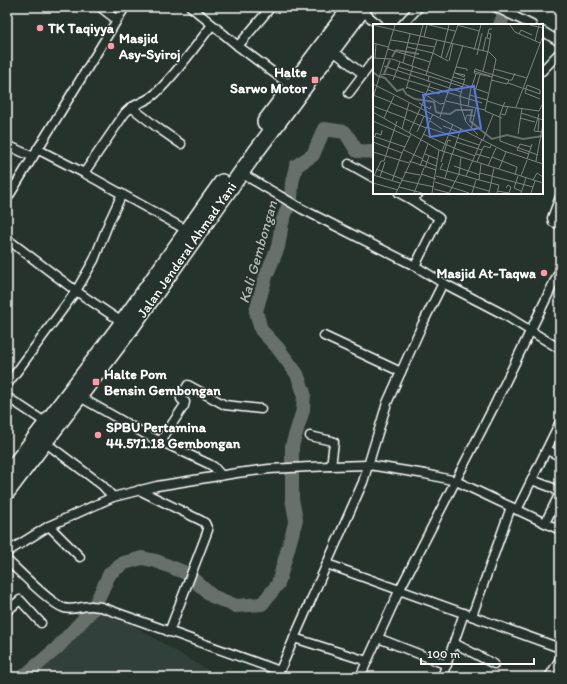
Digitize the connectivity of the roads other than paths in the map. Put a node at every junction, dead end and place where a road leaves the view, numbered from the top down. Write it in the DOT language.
graph roads {
  1 [pos="100,7"];
  2 [pos="125,7"];
  3 [pos="191,7"];
  4 [pos="271,7"];
  5 [pos="419,7"];
  6 [pos="496,7"];
  7 [pos="359,8"];
  8 [pos="117,20"];
  9 [pos="378,24"];
  10 [pos="403,24"];
  11 [pos="530,24"];
  12 [pos="212,26"];
  13 [pos="543,32"];
  14 [pos="560,42"];
  15 [pos="238,46"];
  16 [pos="332,50"];
  17 [pos="560,52"];
  18 [pos="373,61"];
  19 [pos="543,70"];
  20 [pos="363,74"];
  21 [pos="296,88"];
  22 [pos="348,93"];
  23 [pos="131,107"];
  24 [pos="181,144"];
  25 [pos="7,145"];
  26 [pos="37,149"];
  27 [pos="33,157"];
  28 [pos="349,164"];
  29 [pos="84,173"];
  30 [pos="241,173"];
  31 [pos="373,177"];
  32 [pos="122,194"];
  33 [pos="401,194"];
  34 [pos="418,194"];
  35 [pos="560,197"];
  36 [pos="7,199"];
  37 [pos="412,200"];
  38 [pos="560,225"];
  39 [pos="192,234"];
  40 [pos="7,239"];
  41 [pos="415,266"];
  42 [pos="560,270"];
  43 [pos="443,283"];
  44 [pos="76,291"];
  45 [pos="122,322"];
  46 [pos="530,330"];
  47 [pos="324,336"];
  48 [pos="560,349"];
  49 [pos="401,372"];
  50 [pos="7,385"];
  51 [pos="7,397"];
  52 [pos="80,397"];
  53 [pos="261,409"];
  54 [pos="560,422"];
  55 [pos="50,425"];
  56 [pos="310,436"];
  57 [pos="40,439"];
  58 [pos="160,442"];
  59 [pos="547,450"];
  60 [pos="560,456"];
  61 [pos="369,465"];
  62 [pos="331,466"];
  63 [pos="7,475"];
  64 [pos="221,475"];
  65 [pos="532,480"];
  66 [pos="456,481"];
  67 [pos="140,490"];
  68 [pos="7,492"];
  69 [pos="113,497"];
  70 [pos="514,508"];
  71 [pos="545,523"];
  72 [pos="49,526"];
  73 [pos="560,530"];
  74 [pos="7,552"];
  75 [pos="80,557"];
  76 [pos="7,560"];
  77 [pos="327,564"];
  78 [pos="400,589"];
  79 [pos="7,610"];
  80 [pos="468,615"];
  81 [pos="42,623"];
  82 [pos="169,632"];
  83 [pos="294,638"];
  84 [pos="378,638"];
  85 [pos="454,643"];
  86 [pos="560,648"];
  87 [pos="560,659"];
  88 [pos="367,660"];
  89 [pos="494,664"];
  90 [pos="446,665"];
  91 [pos="279,674"];
  92 [pos="360,677"];
  93 [pos="442,677"];
  94 [pos="549,677"];
  1 -- 8 [label="street"];
  2 -- 8 [label="street"];
  3 -- 12 [label="street"];
  4 -- 15 [label="street"];
  5 -- 10 [label="street"];
  6 -- 11 [label="street"];
  7 -- 9 [label="street"];
  7 -- 16 [label="highway, Jalan Jenderal Ahmad Yani"];
  7 -- 21 [label="highway, Jalan Jenderal Ahmad Yani"];
  8 -- 26 [label="street"];
  12 -- 15 [label="street"];
  12 -- 23 [label="street"];
  13 -- 14 [label="street"];
  15 -- 21 [label="street"];
  16 -- 20 [label="street"];
  16 -- 21 [label="highway, Jalan Jenderal Ahmad Yani"];
  17 -- 19 [label="street"];
  18 -- 20 [label="street"];
  20 -- 22 [label="street"];
  21 -- 30 [label="highway, Jalan Jenderal Ahmad Yani"];
  21 -- 39 [label="highway, Jalan Jenderal Ahmad Yani"];
  23 -- 24 [label="street"];
  23 -- 29 [label="street"];
  25 -- 27 [label="street"];
  26 -- 27 [label="street"];
  26 -- 29 [label="street"];
  27 -- 36 [label="street"];
  28 -- 31 [label="street"];
  29 -- 32 [label="street"];
  30 -- 39 [label="highway, Jalan Jenderal Ahmad Yani"];
  30 -- 41 [label="street"];
  32 -- 39 [label="street"];
  32 -- 44 [label="street"];
  33 -- 37 [label="street"];
  34 -- 37 [label="street"];
  35 -- 38 [label="street"];
  37 -- 41 [label="street"];
  39 -- 45 [label="highway, Jalan Jenderal Ahmad Yani"];
  39 -- 52 [label="highway, Jalan Jenderal Ahmad Yani"];
  40 -- 44 [label="street"];
  41 -- 43 [label="street"];
  42 -- 46 [label="street"];
  43 -- 46 [label="street"];
  43 -- 49 [label="street"];
  44 -- 45 [label="street"];
  44 -- 50 [label="street"];
  45 -- 55 [label="highway, Jalan Jenderal Ahmad Yani"];
  46 -- 48 [label="street"];
  46 -- 66 [label="street"];
  47 -- 49 [label="street"];
  49 -- 61 [label="street"];
  51 -- 55 [label="street"];
  52 -- 55 [label="highway, Jalan Jenderal Ahmad Yani"];
  52 -- 58 [label="street"];
  53 -- 58 [label="street"];
  54 -- 59 [label="street"];
  55 -- 57 [label="highway, Jalan Jenderal Ahmad Yani"];
  56 -- 62 [label="street"];
  57 -- 63 [label="highway, Jalan Jenderal Ahmad Yani"];
  57 -- 68 [label="highway, Jalan Jenderal Ahmad Yani"];
  57 -- 69 [label="street"];
  58 -- 64 [label="street"];
  59 -- 60 [label="street"];
  59 -- 65 [label="street"];
  61 -- 62 [label="street"];
  61 -- 66 [label="street"];
  61 -- 77 [label="street"];
  62 -- 64 [label="street"];
  64 -- 67 [label="street"];
  65 -- 70 [label="street"];
  65 -- 71 [label="street"];
  66 -- 70 [label="street"];
  66 -- 78 [label="street"];
  67 -- 69 [label="street"];
  67 -- 82 [label="street"];
  69 -- 72 [label="street"];
  70 -- 71 [label="street"];
  70 -- 80 [label="street"];
  71 -- 73 [label="street"];
  72 -- 74 [label="street"];
  72 -- 75 [label="street"];
  76 -- 82 [label="street"];
  77 -- 78 [label="street"];
  77 -- 83 [label="street"];
  78 -- 80 [label="street"];
  78 -- 84 [label="street"];
  79 -- 81 [label="street"];
  80 -- 85 [label="street"];
  80 -- 86 [label="street"];
  82 -- 91 [label="street"];
  83 -- 88 [label="street"];
  83 -- 91 [label="street"];
  84 -- 88 [label="street"];
  84 -- 90 [label="street"];
  85 -- 89 [label="street"];
  85 -- 90 [label="street"];
  87 -- 94 [label="street"];
  88 -- 92 [label="street"];
  90 -- 93 [label="street"];
}
